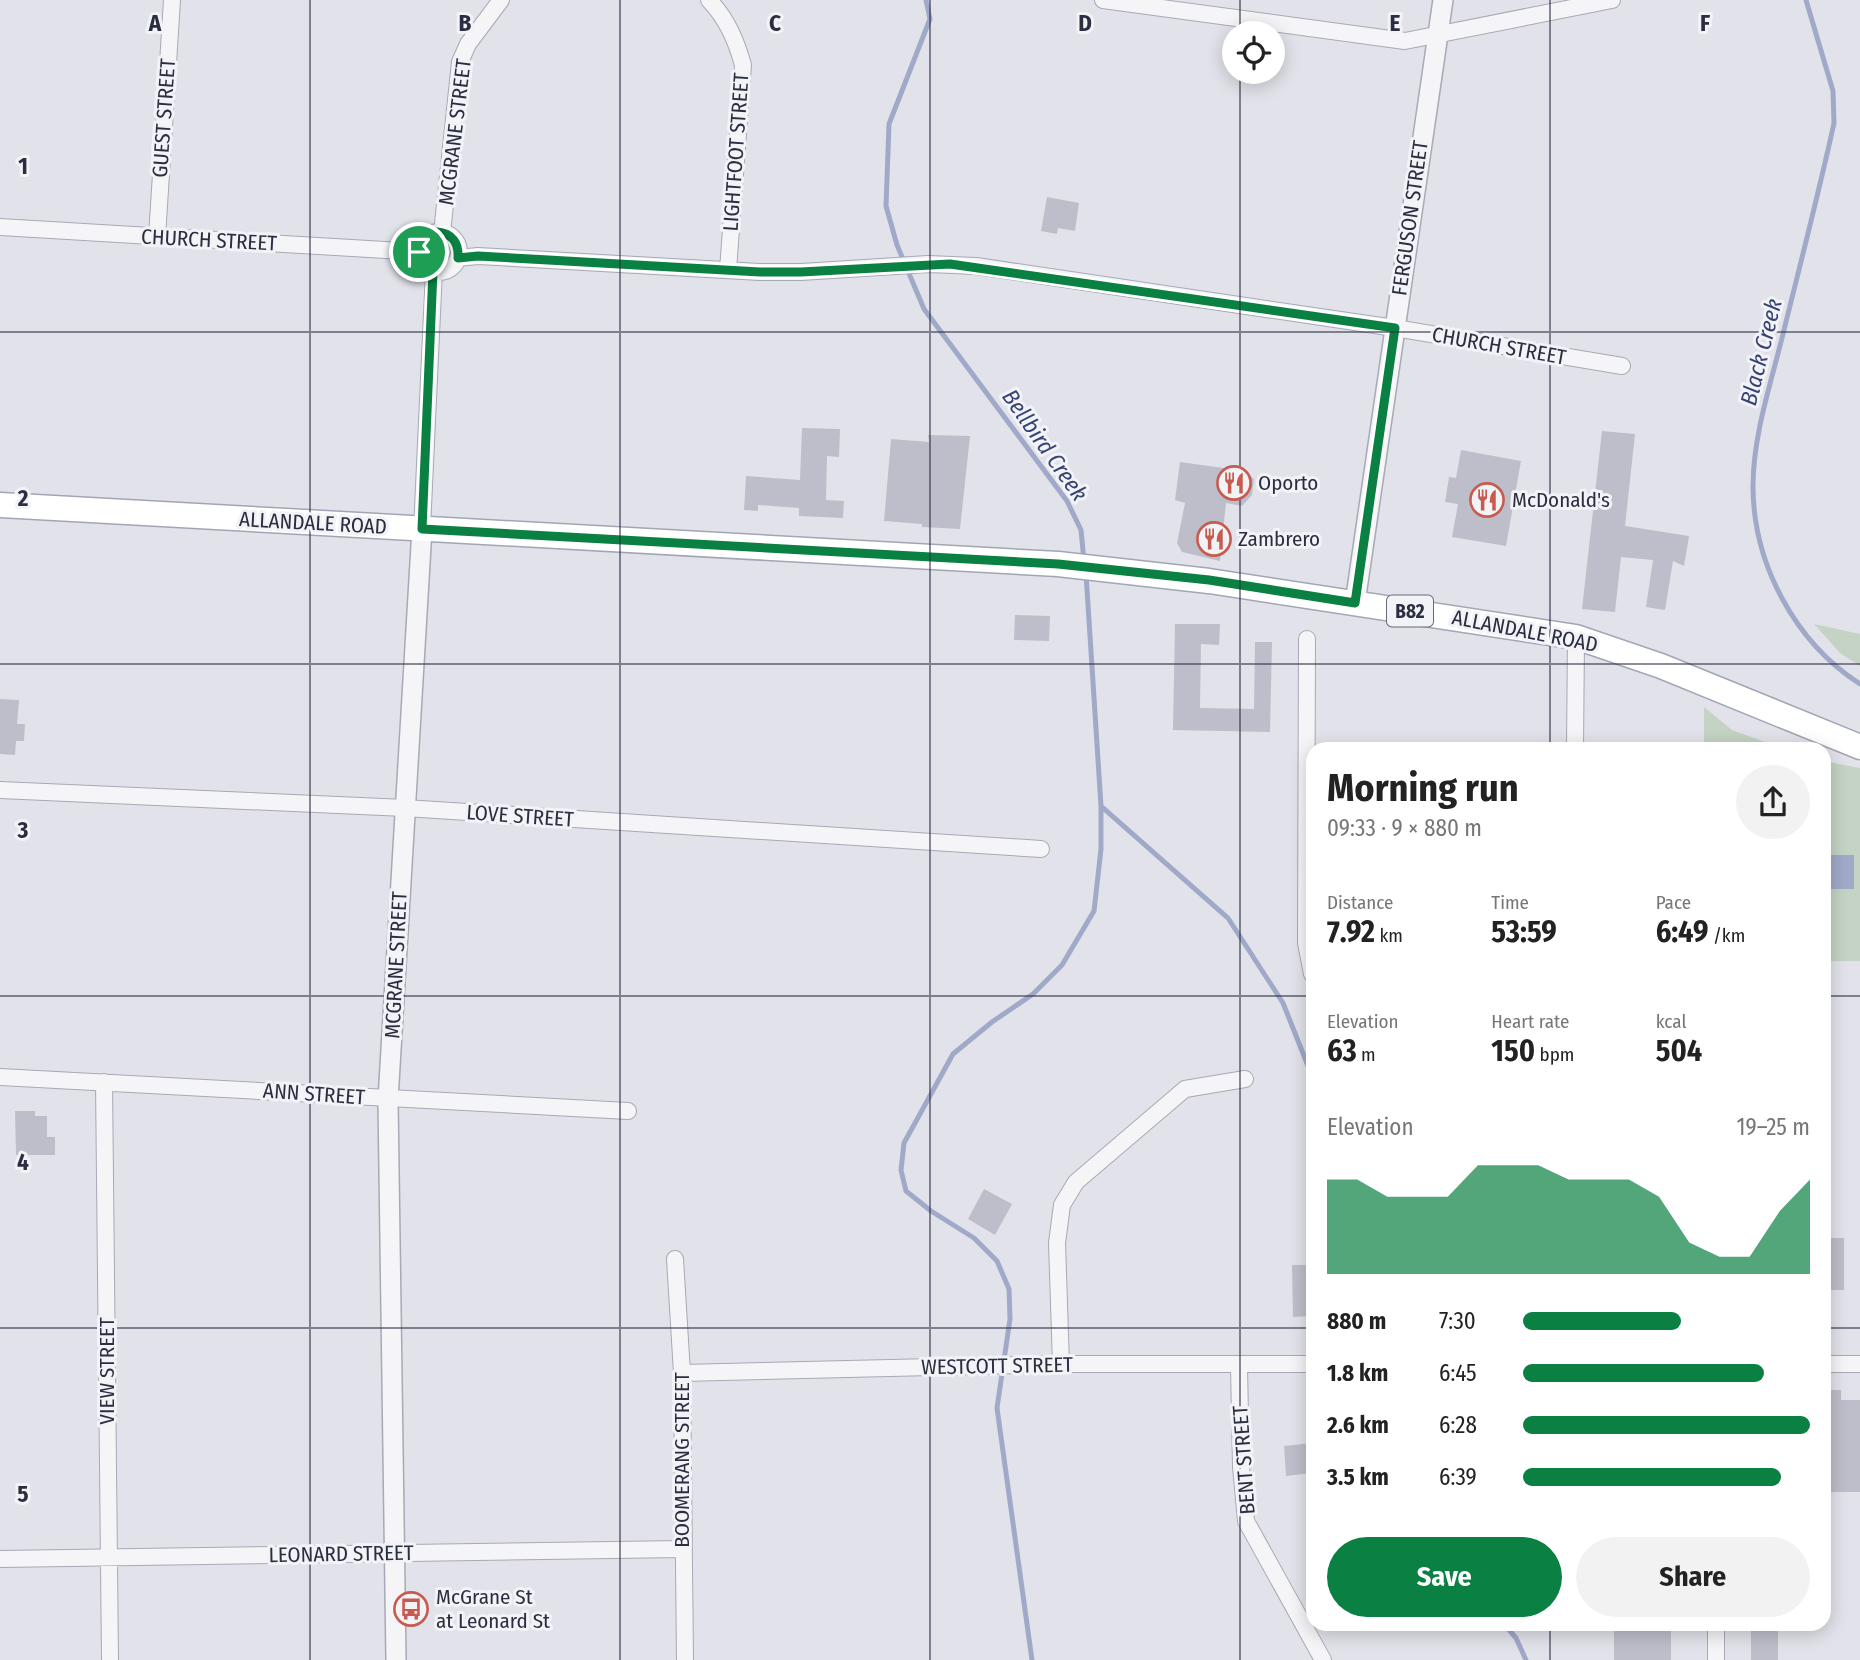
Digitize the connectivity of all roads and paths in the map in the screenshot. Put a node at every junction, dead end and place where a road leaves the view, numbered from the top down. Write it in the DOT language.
graph roads {
  1 [pos="172,0"];
  2 [pos="501,0"];
  3 [pos="709,0"];
  4 [pos="1103,0"];
  5 [pos="1443,0"];
  6 [pos="1612,0"];
  7 [pos="1437,36"];
  8 [pos="0,227"];
  9 [pos="442,233"];
  10 [pos="157,237"];
  11 [pos="419,252"];
  12 [pos="458,258"];
  13 [pos="728,270"];
  14 [pos="433,271"];
  15 [pos="1395,328"];
  16 [pos="1622,366"];
  17 [pos="0,505"];
  18 [pos="422,529"];
  19 [pos="1355,603"];
  20 [pos="1576,637"];
  21 [pos="1307,639"];
  22 [pos="1307,742"];
  23 [pos="1575,742"];
  24 [pos="1860,747"];
  25 [pos="0,790"];
  26 [pos="405,808"];
  27 [pos="1041,849"];
  28 [pos="0,1077"];
  29 [pos="1245,1079"];
  30 [pos="104,1082"];
  31 [pos="388,1100"];
  32 [pos="628,1111"];
  33 [pos="675,1259"];
  34 [pos="1061,1364"];
  35 [pos="1306,1364"];
  36 [pos="1831,1364"];
  37 [pos="1860,1364"];
  38 [pos="1239,1366"];
  39 [pos="682,1373"];
  40 [pos="682,1549"];
  41 [pos="393,1553"];
  42 [pos="108,1556"];
  43 [pos="0,1559"];
  44 [pos="1306,1629"];
  45 [pos="1307,1631"];
  46 [pos="1716,1631"];
  47 [pos="110,1660"];
  48 [pos="396,1660"];
  49 [pos="685,1660"];
  50 [pos="1323,1660"];
  51 [pos="1716,1660"];
  1 -- 10 [label="street, GUEST STREET"];
  2 -- 9 [label="street, MCGRANE STREET"];
  3 -- 13 [label="street, LIGHTFOOT STREET"];
  4 -- 7 [label="street"];
  5 -- 7 [label="street, FERGUSON STREET"];
  6 -- 7 [label="street"];
  7 -- 15 [label="street, FERGUSON STREET"];
  8 -- 10 [label="street, CHURCH STREET"];
  9 -- 11 [label="street"];
  9 -- 12 [label="street"];
  10 -- 11 [label="street, CHURCH STREET"];
  11 -- 14 [label="street"];
  12 -- 13 [label="street, CHURCH STREET"];
  12 -- 14 [label="street"];
  13 -- 15 [label="street, CHURCH STREET"];
  14 -- 18 [label="street, MCGRANE STREET"];
  15 -- 16 [label="street, CHURCH STREET"];
  15 -- 19 [label="street, FERGUSON STREET"];
  17 -- 18 [label="main road, ALLANDALE ROAD / B82"];
  18 -- 19 [label="main road, ALLANDALE ROAD / B82"];
  18 -- 26 [label="street, MCGRANE STREET"];
  19 -- 20 [label="main road, ALLANDALE ROAD / B82"];
  20 -- 23 [label="street"];
  20 -- 24 [label="main road, ALLANDALE ROAD / B82"];
  21 -- 22 [label="street"];
  25 -- 26 [label="street, LOVE STREET"];
  26 -- 27 [label="street, LOVE STREET"];
  26 -- 31 [label="street, MCGRANE STREET"];
  28 -- 30 [label="street, ANN STREET"];
  29 -- 34 [label="street"];
  30 -- 31 [label="street, ANN STREET"];
  30 -- 42 [label="street, VIEW STREET"];
  31 -- 32 [label="street, ANN STREET"];
  31 -- 41 [label="street, MCGRANE STREET"];
  33 -- 39 [label="street, BOOMERANG STREET"];
  34 -- 38 [label="street, WESTCOTT STREET"];
  34 -- 39 [label="street, WESTCOTT STREET"];
  35 -- 38 [label="street, WESTCOTT STREET"];
  36 -- 37 [label="street"];
  38 -- 44 [label="street, BENT STREET"];
  39 -- 40 [label="street, BOOMERANG STREET"];
  40 -- 41 [label="street, LEONARD STREET"];
  40 -- 49 [label="street, BOOMERANG STREET"];
  41 -- 42 [label="street, LEONARD STREET"];
  41 -- 48 [label="street, MCGRANE STREET"];
  42 -- 43 [label="street, LEONARD STREET"];
  42 -- 47 [label="street, VIEW STREET"];
  45 -- 50 [label="street, BENT STREET"];
  46 -- 51 [label="street"];
}
